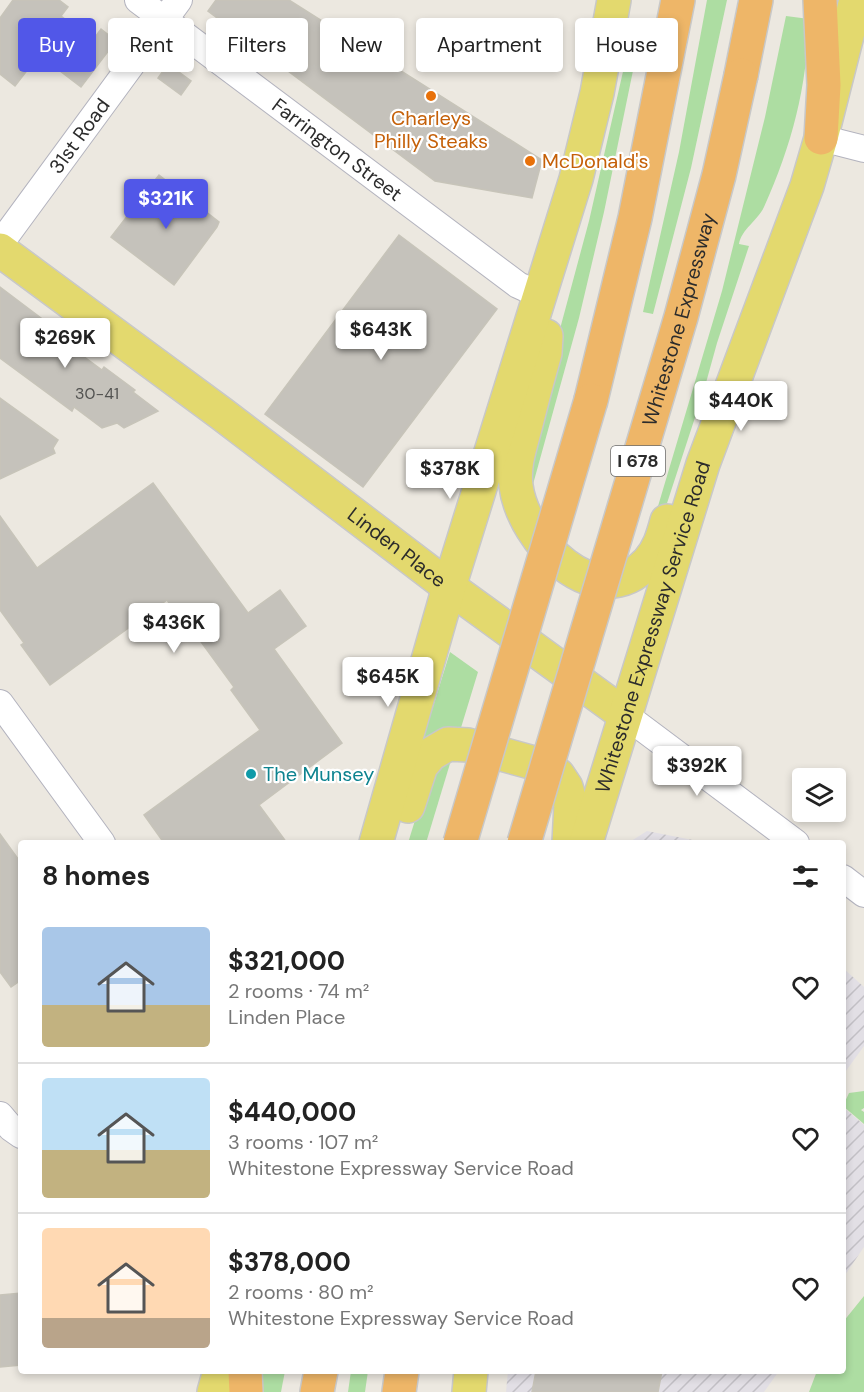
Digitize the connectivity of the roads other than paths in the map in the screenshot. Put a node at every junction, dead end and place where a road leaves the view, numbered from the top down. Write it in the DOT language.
graph roads {
  1 [pos="138,0"];
  2 [pos="614,0"];
  3 [pos="678,0"];
  4 [pos="756,0"];
  5 [pos="820,0"];
  6 [pos="856,0"];
  7 [pos="172,10"];
  8 [pos="821,138"];
  9 [pos="864,149"];
  10 [pos="0,243"];
  11 [pos="0,250"];
  12 [pos="540,295"];
  13 [pos="449,587"];
  14 [pos="0,703"];
  15 [pos="625,715"];
  16 [pos="100,840"];
  17 [pos="377,840"];
  18 [pos="397,840"];
  19 [pos="460,840"];
  20 [pos="525,840"];
  21 [pos="569,840"];
  22 [pos="587,840"];
  23 [pos="792,840"];
  24 [pos="846,880"];
  25 [pos="864,894"];
  26 [pos="0,1115"];
  27 [pos="18,1133"];
  28 [pos="219,1374"];
  29 [pos="245,1374"];
  30 [pos="320,1374"];
  31 [pos="402,1374"];
  32 [pos="471,1374"];
  33 [pos="214,1392"];
  34 [pos="246,1392"];
  35 [pos="317,1392"];
  36 [pos="399,1392"];
  37 [pos="469,1392"];
  1 -- 7 [label="street, Farrington Street"];
  2 -- 12 [label="main road"];
  3 -- 19 [label="highway, bridge"];
  4 -- 20 [label="highway, Whitestone Expressway / I 678, bridge"];
  5 -- 8 [label="highway"];
  6 -- 8 [label="main road, Whitestone Expressway Service Road"];
  7 -- 10 [label="street, 31st Road"];
  7 -- 12 [label="street, Farrington Street"];
  8 -- 9 [label="street"];
  8 -- 12 [label="main road"];
  8 -- 15 [label="main road, Whitestone Expressway Service Road"];
  11 -- 13 [label="main road, Linden Place"];
  12 -- 13 [label="main road"];
  13 -- 15 [label="main road, Linden Place"];
  13 -- 17 [label="main road"];
  14 -- 16 [label="street"];
  15 -- 22 [label="main road, Whitestone Expressway Service Road"];
  15 -- 23 [label="street, Linden Place"];
  18 -- 21 [label="main road"];
  24 -- 25 [label="street"];
  26 -- 27 [label="street"];
  28 -- 33 [label="main road"];
  29 -- 34 [label="highway"];
  30 -- 35 [label="highway"];
  31 -- 36 [label="highway"];
  32 -- 37 [label="main road"];
}
